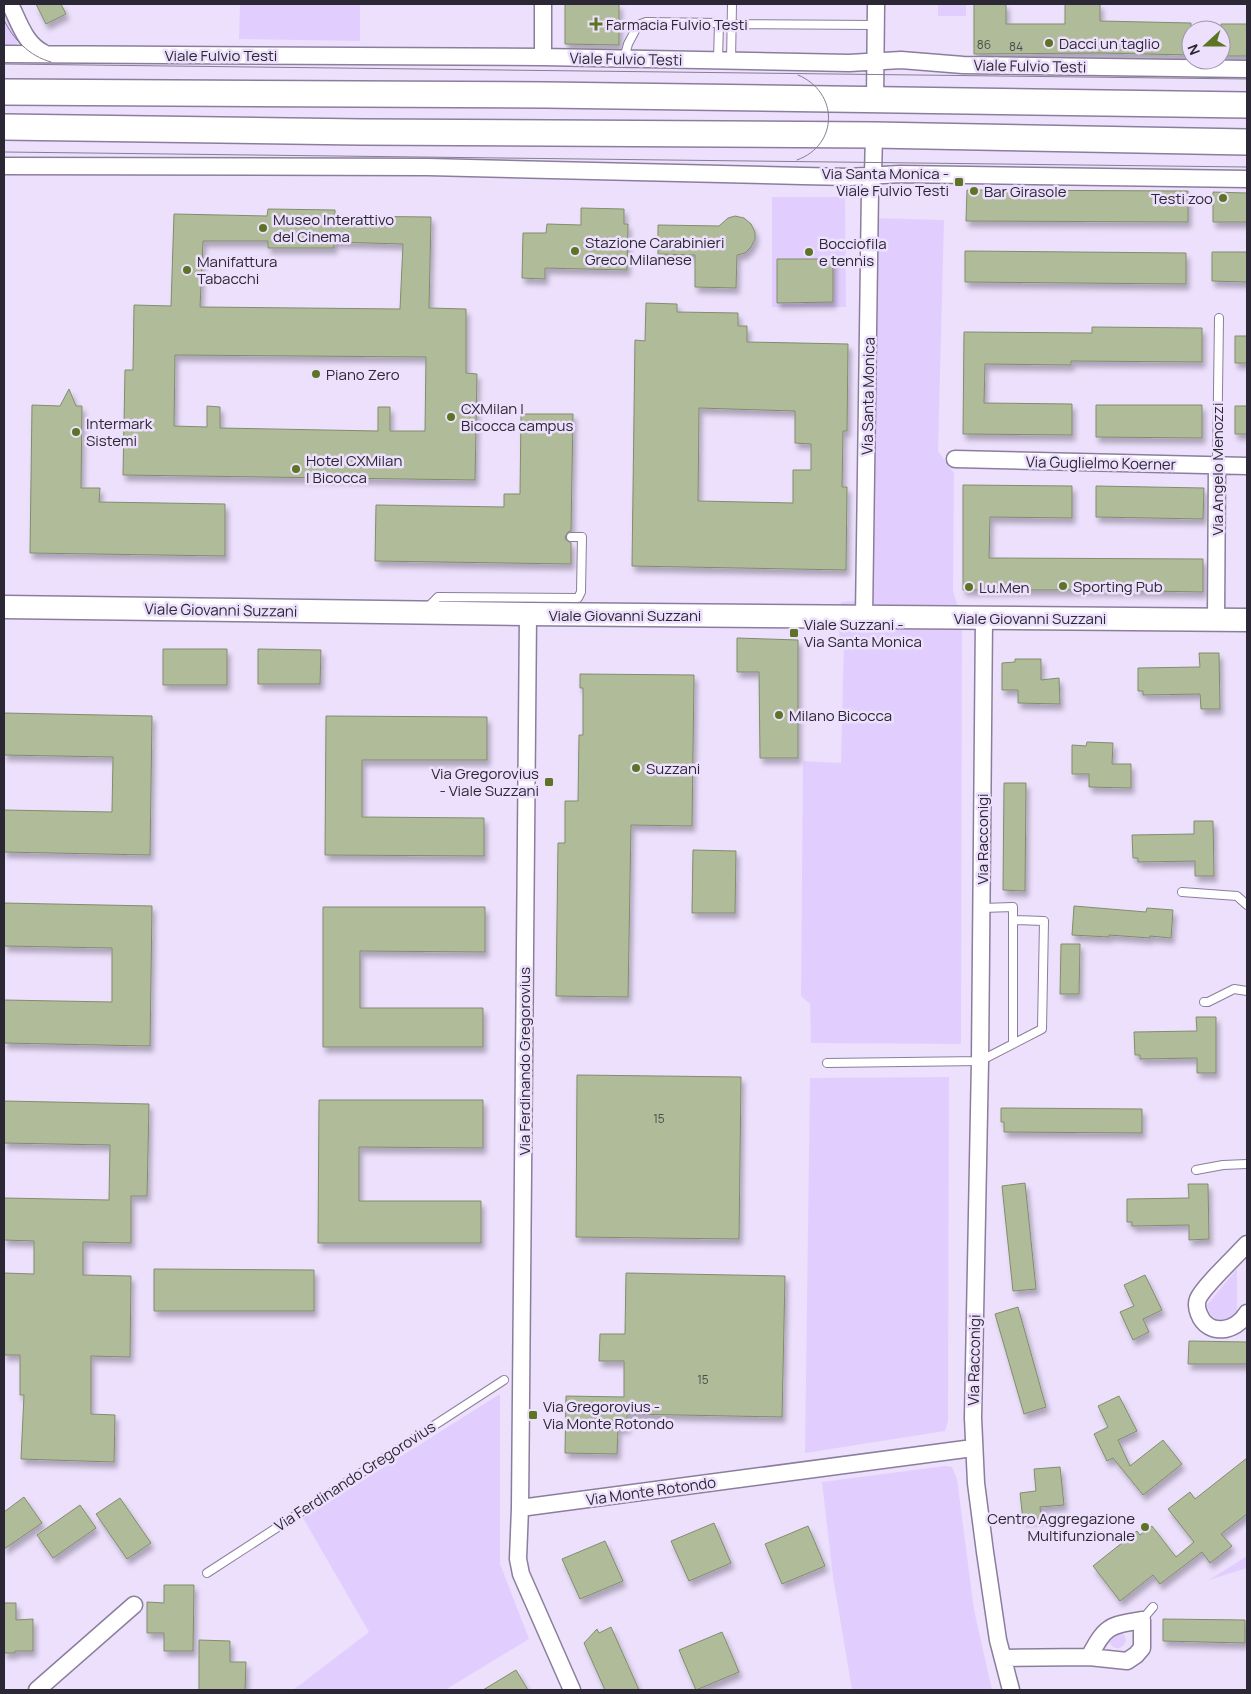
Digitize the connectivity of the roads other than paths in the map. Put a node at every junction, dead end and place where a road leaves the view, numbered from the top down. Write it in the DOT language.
graph roads {
  1 [pos="10,4"];
  2 [pos="543,4"];
  3 [pos="732,4"];
  4 [pos="876,4"];
  5 [pos="732,24"];
  6 [pos="875,25"];
  7 [pos="44,53"];
  8 [pos="4,54"];
  9 [pos="543,57"];
  10 [pos="624,59"];
  11 [pos="725,61"];
  12 [pos="875,61"];
  13 [pos="1247,69"];
  14 [pos="4,92"];
  15 [pos="875,100"];
  16 [pos="1247,105"];
  17 [pos="4,127"];
  18 [pos="874,135"];
  19 [pos="1247,142"];
  20 [pos="4,166"];
  21 [pos="873,175"];
  22 [pos="1247,179"];
  23 [pos="1219,318"];
  24 [pos="955,459"];
  25 [pos="1217,465"];
  26 [pos="1247,466"];
  27 [pos="571,536"];
  28 [pos="4,607"];
  29 [pos="422,613"];
  30 [pos="528,614"];
  31 [pos="864,617"];
  32 [pos="984,618"];
  33 [pos="1216,620"];
  34 [pos="1247,620"];
  35 [pos="1182,892"];
  36 [pos="1247,905"];
  37 [pos="982,908"];
  38 [pos="1014,920"];
  39 [pos="1247,991"];
  40 [pos="1204,1002"];
  41 [pos="1013,1044"];
  42 [pos="980,1061"];
  43 [pos="827,1063"];
  44 [pos="1247,1164"];
  45 [pos="1196,1170"];
  46 [pos="1247,1244"];
  47 [pos="1247,1314"];
  48 [pos="504,1380"];
  49 [pos="973,1448"];
  50 [pos="520,1508"];
  51 [pos="207,1573"];
  52 [pos="134,1605"];
  53 [pos="1153,1607"];
  54 [pos="1142,1620"];
  55 [pos="1089,1657"];
  56 [pos="1002,1658"];
  57 [pos="37,1690"];
  58 [pos="572,1690"];
  59 [pos="1011,1690"];
  1 -- 7 [label="street"];
  2 -- 9 [label="street"];
  3 -- 5 [label="lane"];
  4 -- 6 [label="street"];
  5 -- 6 [label="lane"];
  5 -- 11 [label="lane"];
  6 -- 12 [label="street"];
  7 -- 8 [label="street, Viale Fulvio Testi"];
  7 -- 9 [label="street, Viale Fulvio Testi"];
  9 -- 10 [label="street, Viale Fulvio Testi"];
  10 -- 11 [label="street, Viale Fulvio Testi"];
  10 -- 11 [label="lane"];
  11 -- 12 [label="street, Viale Fulvio Testi"];
  12 -- 13 [label="street, Viale Fulvio Testi"];
  12 -- 15 [label="street"];
  14 -- 15 [label="main road"];
  15 -- 16 [label="main road"];
  15 -- 18 [label="main road"];
  17 -- 18 [label="main road"];
  18 -- 19 [label="main road"];
  18 -- 21 [label="street, Via Santa Monica"];
  20 -- 21 [label="street"];
  21 -- 22 [label="street"];
  21 -- 31 [label="street, Via Santa Monica"];
  23 -- 25 [label="lane, Via Angelo Menozzi"];
  24 -- 25 [label="street, Via Guglielmo Koerner"];
  25 -- 26 [label="street, Via Guglielmo Koerner"];
  25 -- 33 [label="street, Via Angelo Menozzi"];
  27 -- 29 [label="lane"];
  28 -- 29 [label="street, Viale Giovanni Suzzani"];
  29 -- 30 [label="street, Viale Giovanni Suzzani"];
  30 -- 31 [label="street, Viale Giovanni Suzzani"];
  30 -- 50 [label="street, Via Ferdinando Gregorovius"];
  31 -- 32 [label="street, Viale Giovanni Suzzani"];
  32 -- 33 [label="street, Viale Giovanni Suzzani"];
  32 -- 37 [label="street, Via Racconigi"];
  33 -- 34 [label="street, Viale Giovanni Suzzani"];
  35 -- 36 [label="lane"];
  37 -- 38 [label="lane"];
  37 -- 42 [label="street, Via Racconigi"];
  38 -- 41 [label="lane"];
  38 -- 41 [label="lane"];
  39 -- 40 [label="lane"];
  41 -- 42 [label="lane"];
  42 -- 43 [label="lane"];
  42 -- 49 [label="street, Via Racconigi"];
  44 -- 45 [label="lane"];
  46 -- 47 [label="street"];
  48 -- 51 [label="lane, Via Ferdinando Gregorovius"];
  49 -- 50 [label="street, Via Monte Rotondo"];
  49 -- 56 [label="street, Via Racconigi"];
  50 -- 58 [label="street"];
  52 -- 57 [label="street"];
  53 -- 54 [label="lane"];
  54 -- 55 [label="street"];
  54 -- 55 [label="street"];
  55 -- 56 [label="street"];
  56 -- 59 [label="street, Via Racconigi"];
}
